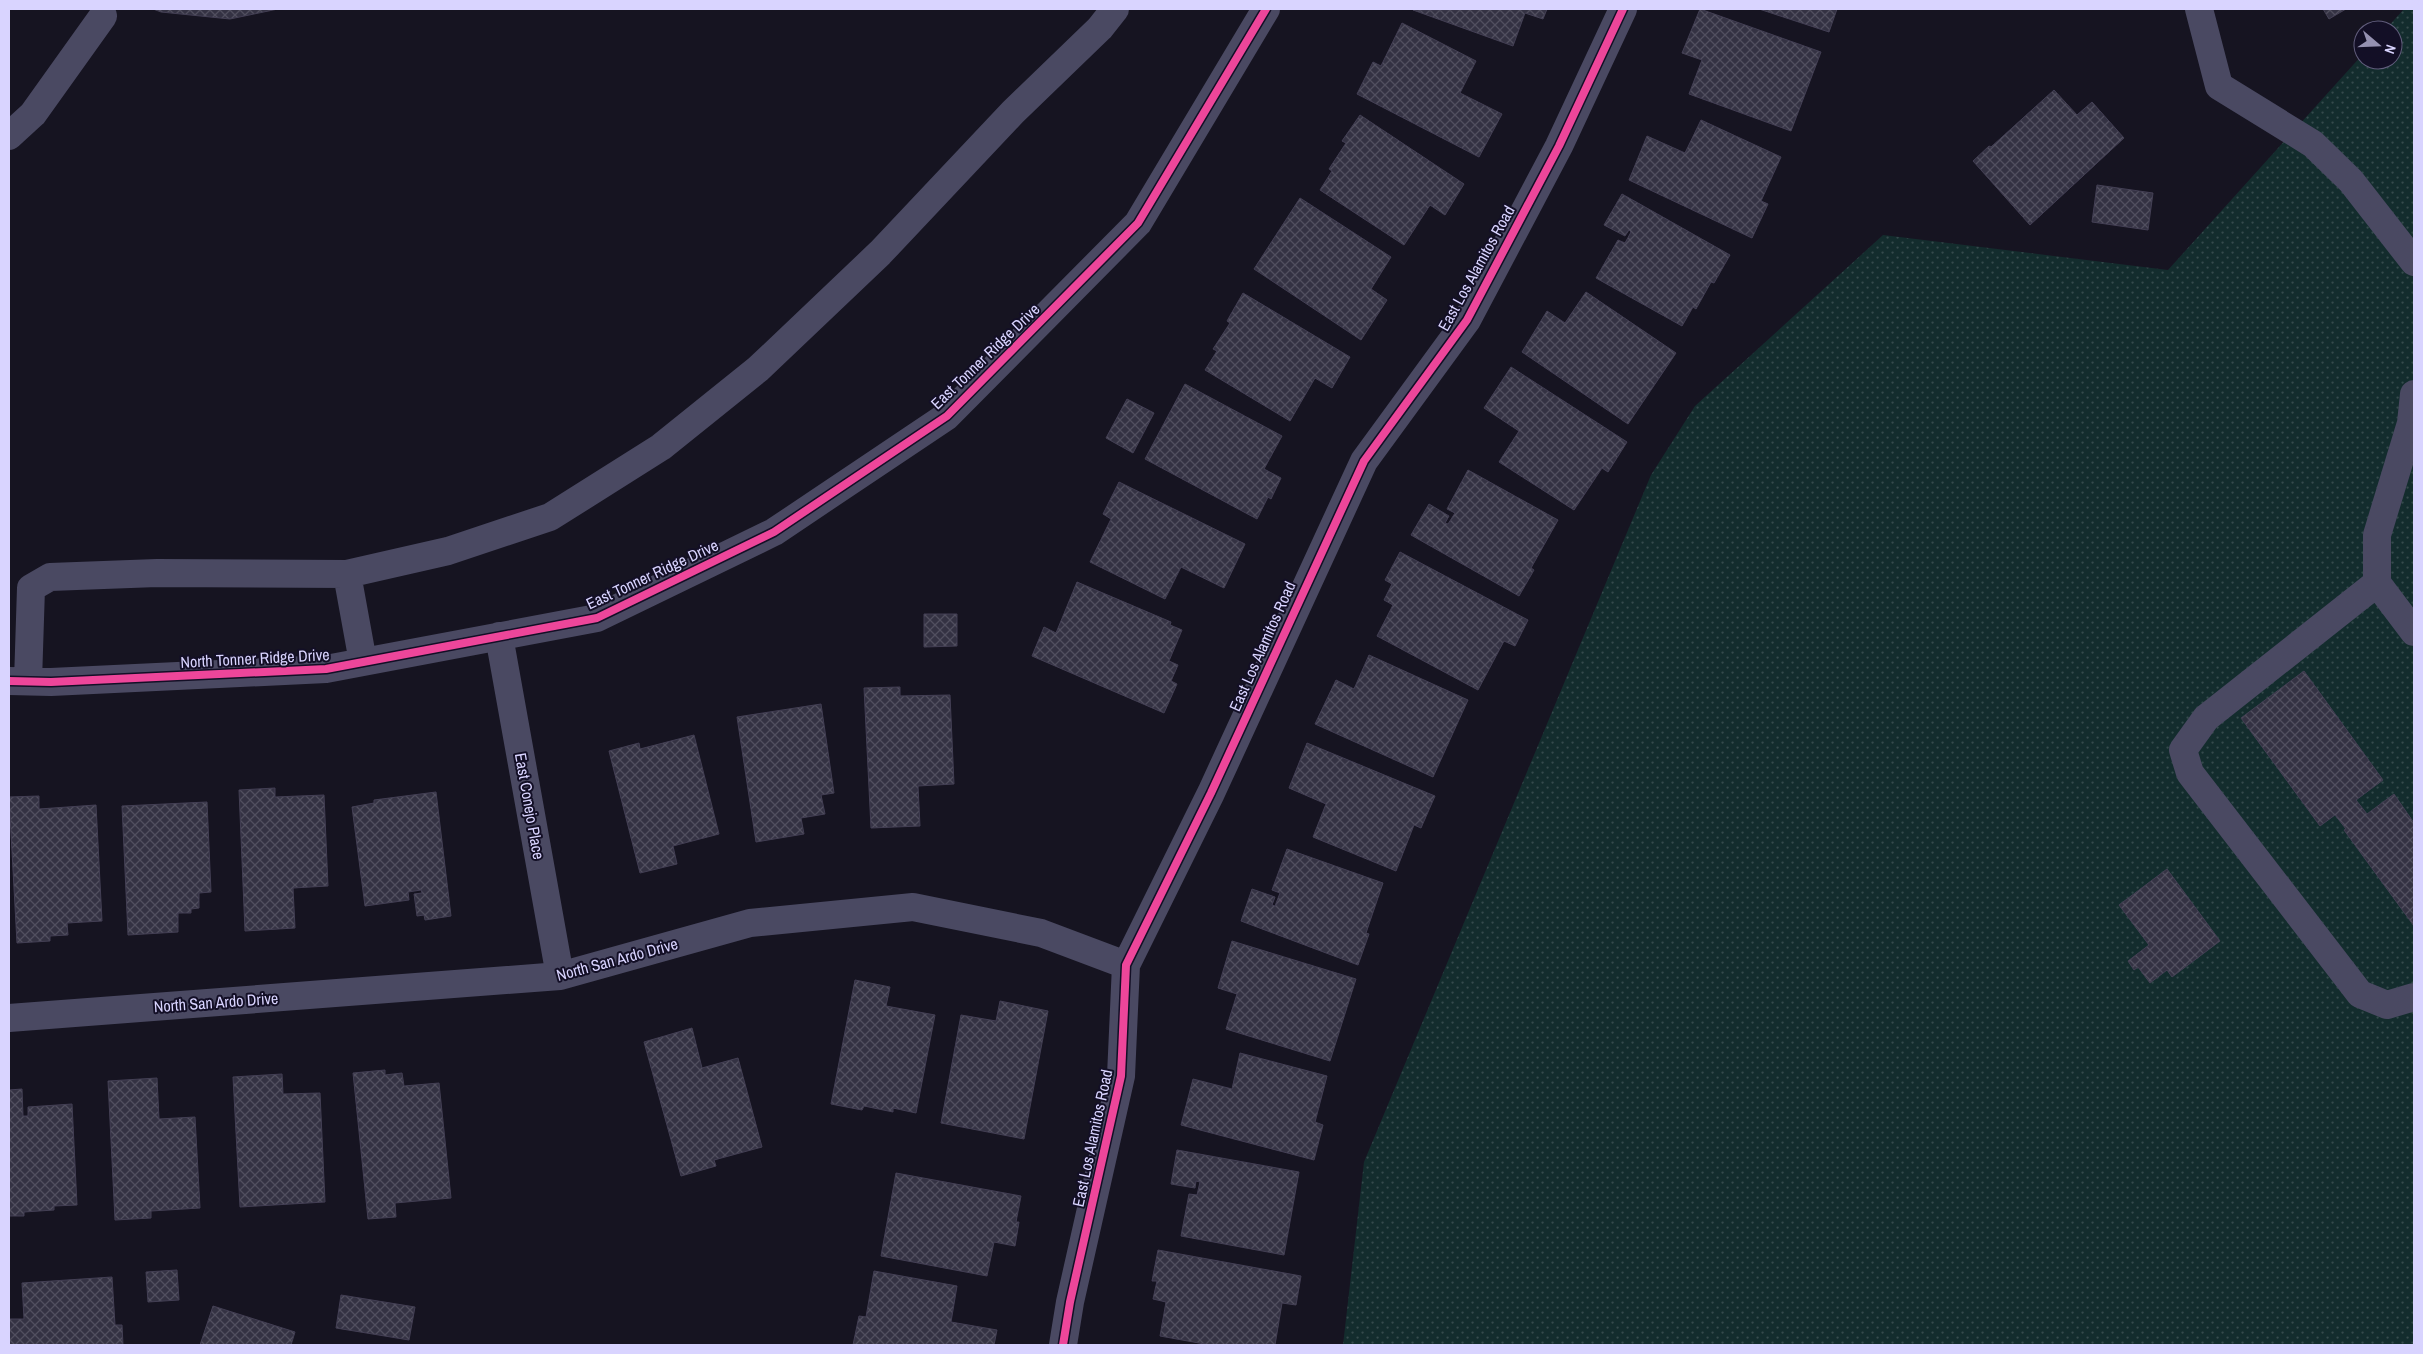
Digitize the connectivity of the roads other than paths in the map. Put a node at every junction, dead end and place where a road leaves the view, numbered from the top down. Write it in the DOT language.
graph roads {
  1 [pos="1116,9"];
  2 [pos="1266,9"];
  3 [pos="1623,9"];
  4 [pos="2198,9"];
  5 [pos="102,16"];
  6 [pos="9,136"];
  7 [pos="2414,262"];
  8 [pos="2414,394"];
  9 [pos="347,574"];
  10 [pos="2377,583"];
  11 [pos="2414,632"];
  12 [pos="499,636"];
  13 [pos="363,662"];
  14 [pos="18,681"];
  15 [pos="1126,964"];
  16 [pos="560,976"];
  17 [pos="2414,997"];
  18 [pos="9,1018"];
  19 [pos="1063,1345"];
  1 -- 9 [label="street"];
  2 -- 12 [label="street, East Tonner Ridge Drive"];
  3 -- 15 [label="street, East Los Alamitos Road"];
  4 -- 7 [label="street"];
  5 -- 6 [label="street"];
  8 -- 10 [label="street"];
  9 -- 13 [label="street"];
  9 -- 14 [label="street"];
  10 -- 11 [label="street"];
  10 -- 17 [label="street"];
  12 -- 13 [label="street, North Tonner Ridge Drive"];
  12 -- 16 [label="street, East Conejo Place"];
  13 -- 14 [label="street, North Tonner Ridge Drive"];
  15 -- 16 [label="street, North San Ardo Drive"];
  15 -- 19 [label="street, East Los Alamitos Road"];
  16 -- 18 [label="street, North San Ardo Drive"];
}
